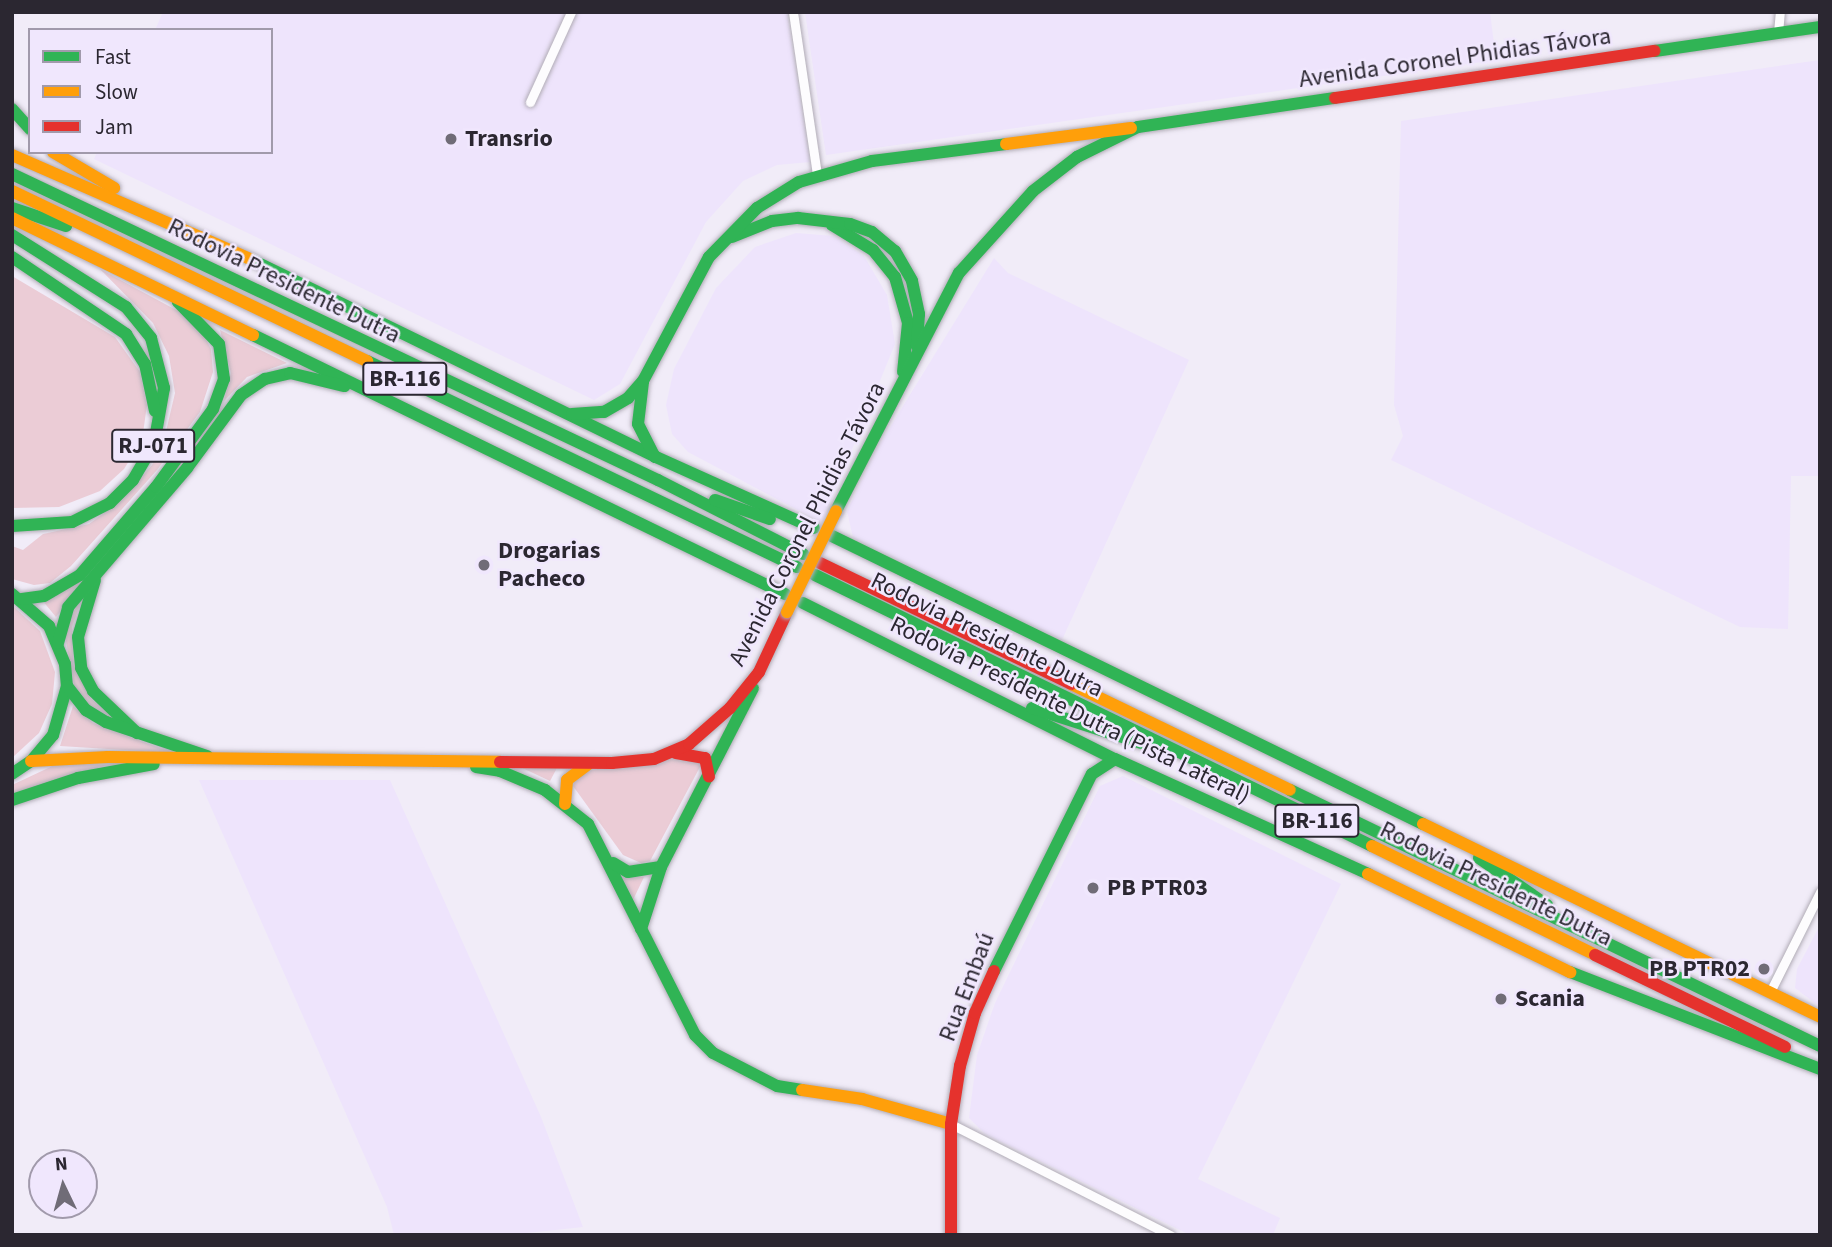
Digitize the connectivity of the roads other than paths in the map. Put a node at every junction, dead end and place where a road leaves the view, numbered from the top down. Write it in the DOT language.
graph roads {
  1 [pos="571,12"];
  2 [pos="793,12"];
  3 [pos="1780,12"];
  4 [pos="1820,27"];
  5 [pos="1779,33"];
  6 [pos="530,102"];
  7 [pos="12,109"];
  8 [pos="28,127"];
  9 [pos="1138,127"];
  10 [pos="57,154"];
  11 [pos="12,155"];
  12 [pos="12,174"];
  13 [pos="817,174"];
  14 [pos="12,191"];
  15 [pos="12,208"];
  16 [pos="12,218"];
  17 [pos="814,219"];
  18 [pos="166,220"];
  19 [pos="12,235"];
  20 [pos="723,241"];
  21 [pos="12,257"];
  22 [pos="169,294"];
  23 [pos="264,311"];
  24 [pos="913,361"];
  25 [pos="643,381"];
  26 [pos="897,392"];
  27 [pos="409,409"];
  28 [pos="570,414"];
  29 [pos="154,444"];
  30 [pos="656,457"];
  31 [pos="658,480"];
  32 [pos="12,527"];
  33 [pos="831,538"];
  34 [pos="803,554"];
  35 [pos="797,567"];
  36 [pos="98,571"];
  37 [pos="785,594"];
  38 [pos="17,596"];
  39 [pos="803,603"];
  40 [pos="58,643"];
  41 [pos="759,672"];
  42 [pos="67,686"];
  43 [pos="980,691"];
  44 [pos="137,733"];
  45 [pos="1082,742"];
  46 [pos="671,754"];
  47 [pos="210,757"];
  48 [pos="1115,759"];
  49 [pos="177,760"];
  50 [pos="31,761"];
  51 [pos="448,761"];
  52 [pos="1192,761"];
  53 [pos="592,762"];
  54 [pos="12,774"];
  55 [pos="1092,774"];
  56 [pos="709,778"];
  57 [pos="12,800"];
  58 [pos="565,804"];
  59 [pos="1432,825"];
  60 [pos="611,862"];
  61 [pos="662,867"];
  62 [pos="1820,891"];
  63 [pos="641,929"];
  64 [pos="1589,934"];
  65 [pos="1770,992"];
  66 [pos="1820,1017"];
  67 [pos="1820,1046"];
  68 [pos="1820,1066"];
  69 [pos="951,1124"];
  70 [pos="951,1235"];
  71 [pos="1170,1235"];
  1 -- 6 [label="street"];
  2 -- 13 [label="street"];
  3 -- 5 [label="street"];
  4 -- 5 [label="main road, Avenida Coronel Phidias Távora"];
  5 -- 9 [label="main road, Avenida Coronel Phidias Távora"];
  7 -- 8 [label="main road"];
  9 -- 13 [label="main road, Avenida Coronel Phidias Távora"];
  9 -- 24 [label="main road, Avenida Coronel Phidias Távora"];
  10 -- 18 [label="main road"];
  11 -- 18 [label="main road, BR-116"];
  12 -- 31 [label="main road, Rodovia Presidente Dutra / BR-116"];
  13 -- 20 [label="main road, Avenida Coronel Phidias Távora"];
  14 -- 23 [label="main road, Rodovia Presidente Dutra / BR-116"];
  15 -- 23 [label="main road"];
  16 -- 22 [label="main road, BR-116"];
  17 -- 20 [label="main road"];
  17 -- 24 [label="main road"];
  17 -- 26 [label="main road"];
  18 -- 28 [label="main road, BR-116"];
  19 -- 29 [label="main road, RJ-071"];
  20 -- 25 [label="main road, Avenida Coronel Phidias Távora"];
  21 -- 29 [label="main road"];
  22 -- 27 [label="main road, BR-116"];
  22 -- 38 [label="main road"];
  23 -- 35 [label="main road, Rodovia Presidente Dutra / BR-116"];
  24 -- 26 [label="main road, Avenida Coronel Phidias Távora"];
  25 -- 28 [label="main road, Avenida Coronel Phidias Távora"];
  25 -- 30 [label="main road, Avenida Coronel Phidias Távora"];
  26 -- 41 [label="main road, Avenida Coronel Phidias Távora, bridge"];
  27 -- 36 [label="main road"];
  27 -- 37 [label="main road, BR-116"];
  28 -- 30 [label="main road, BR-116"];
  29 -- 32 [label="main road, RJ-071"];
  30 -- 31 [label="main road, BR-116"];
  31 -- 34 [label="main road, Rodovia Presidente Dutra / BR-116"];
  33 -- 59 [label="main road, BR-116"];
  36 -- 40 [label="main road"];
  36 -- 44 [label="main road"];
  38 -- 40 [label="main road"];
  39 -- 43 [label="main road, Rodovia Presidente Dutra (Pista Lateral) / BR-116"];
  40 -- 42 [label="main road"];
  41 -- 46 [label="main road, Avenida Coronel Phidias Távora"];
  41 -- 56 [label="main road"];
  42 -- 44 [label="main road, Avenida Coronel Phidias Távora"];
  42 -- 50 [label="main road"];
  43 -- 45 [label="main road, Rodovia Presidente Dutra (Pista Lateral) / BR-116"];
  43 -- 52 [label="main road"];
  44 -- 47 [label="main road, Avenida Coronel Phidias Távora"];
  45 -- 48 [label="main road, Rodovia Presidente Dutra (Pista Lateral) / BR-116"];
  45 -- 55 [label="main road"];
  46 -- 53 [label="main road, Avenida Coronel Phidias Távora"];
  46 -- 56 [label="main road"];
  47 -- 49 [label="main road, Avenida Coronel Phidias Távora"];
  47 -- 51 [label="main road, Avenida Coronel Phidias Távora"];
  48 -- 55 [label="main road, Rua Embaú"];
  48 -- 68 [label="main road, Rodovia Presidente Dutra (Pista Lateral) / BR-116"];
  49 -- 50 [label="main road, Avenida Coronel Phidias Távora"];
  49 -- 57 [label="main road"];
  50 -- 54 [label="main road"];
  51 -- 53 [label="main road, Avenida Coronel Phidias Távora"];
  51 -- 58 [label="main road"];
  52 -- 64 [label="main road, Rodovia Presidente Dutra / BR-116"];
  52 -- 68 [label="main road, Rodovia Presidente Dutra / BR-116"];
  53 -- 58 [label="main road"];
  55 -- 69 [label="main road, Rua Embaú"];
  56 -- 61 [label="main road"];
  58 -- 60 [label="main road"];
  59 -- 64 [label="main road"];
  59 -- 65 [label="main road, BR-116"];
  60 -- 61 [label="main road"];
  60 -- 63 [label="main road"];
  61 -- 63 [label="main road"];
  62 -- 65 [label="street"];
  63 -- 69 [label="main road"];
  64 -- 67 [label="main road, Rodovia Presidente Dutra / BR-116"];
  65 -- 66 [label="main road, BR-116"];
  69 -- 70 [label="main road, Rua Embaú"];
  69 -- 71 [label="street"];
}
